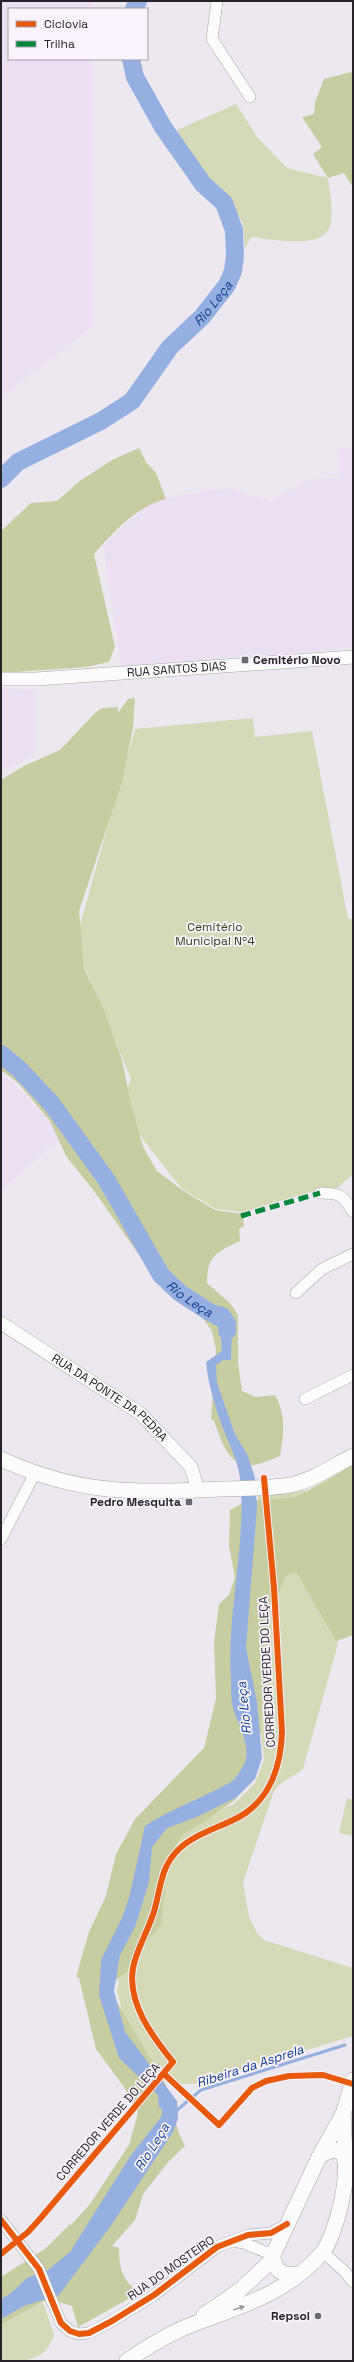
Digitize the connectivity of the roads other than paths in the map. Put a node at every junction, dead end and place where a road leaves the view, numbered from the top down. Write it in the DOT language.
graph roads {
  1 [pos="217,1"];
  2 [pos="250,97"];
  3 [pos="353,657"];
  4 [pos="1,679"];
  5 [pos="320,1193"];
  6 [pos="353,1212"];
  7 [pos="353,1254"];
  8 [pos="296,1293"];
  9 [pos="1,1323"];
  10 [pos="353,1374"];
  11 [pos="305,1399"];
  12 [pos="353,1456"];
  13 [pos="1,1459"];
  14 [pos="35,1473"];
  15 [pos="198,1490"];
  16 [pos="1,1539"];
  17 [pos="353,2080"];
  18 [pos="343,2114"];
  19 [pos="319,2157"];
  20 [pos="349,2158"];
  21 [pos="352,2187"];
  22 [pos="1,2220"];
  23 [pos="287,2224"];
  24 [pos="231,2241"];
  25 [pos="257,2249"];
  26 [pos="323,2252"];
  27 [pos="273,2257"];
  28 [pos="258,2272"];
  29 [pos="300,2273"];
  30 [pos="353,2282"];
  31 [pos="189,2326"];
  32 [pos="127,2361"];
  1 -- 2 [label="street"];
  3 -- 4 [label="street, RUA SANTOS DIAS"];
  5 -- 6 [label="street"];
  7 -- 8 [label="street"];
  9 -- 15 [label="street, RUA DA PONTE DA PEDRA"];
  10 -- 11 [label="street"];
  12 -- 15 [label="main road"];
  13 -- 14 [label="main road"];
  14 -- 15 [label="main road"];
  14 -- 16 [label="street"];
  17 -- 18 [label="main road"];
  18 -- 19 [label="main road"];
  18 -- 20 [label="main road"];
  19 -- 20 [label="main road"];
  19 -- 23 [label="main road"];
  20 -- 21 [label="main road"];
  21 -- 26 [label="main road"];
  22 -- 24 [label="street, RUA DO MOSTEIRO"];
  23 -- 24 [label="street, RUA DO MOSTEIRO"];
  23 -- 27 [label="main road"];
  24 -- 25 [label="street, RUA DO MOSTEIRO"];
  25 -- 27 [label="street, RUA DO MOSTEIRO"];
  25 -- 28 [label="street"];
  26 -- 29 [label="main road"];
  26 -- 30 [label="street"];
  27 -- 28 [label="main road"];
  27 -- 29 [label="main road"];
  28 -- 31 [label="main road"];
  31 -- 29 [label="main road, one-way"];
  31 -- 32 [label="main road"];
}
